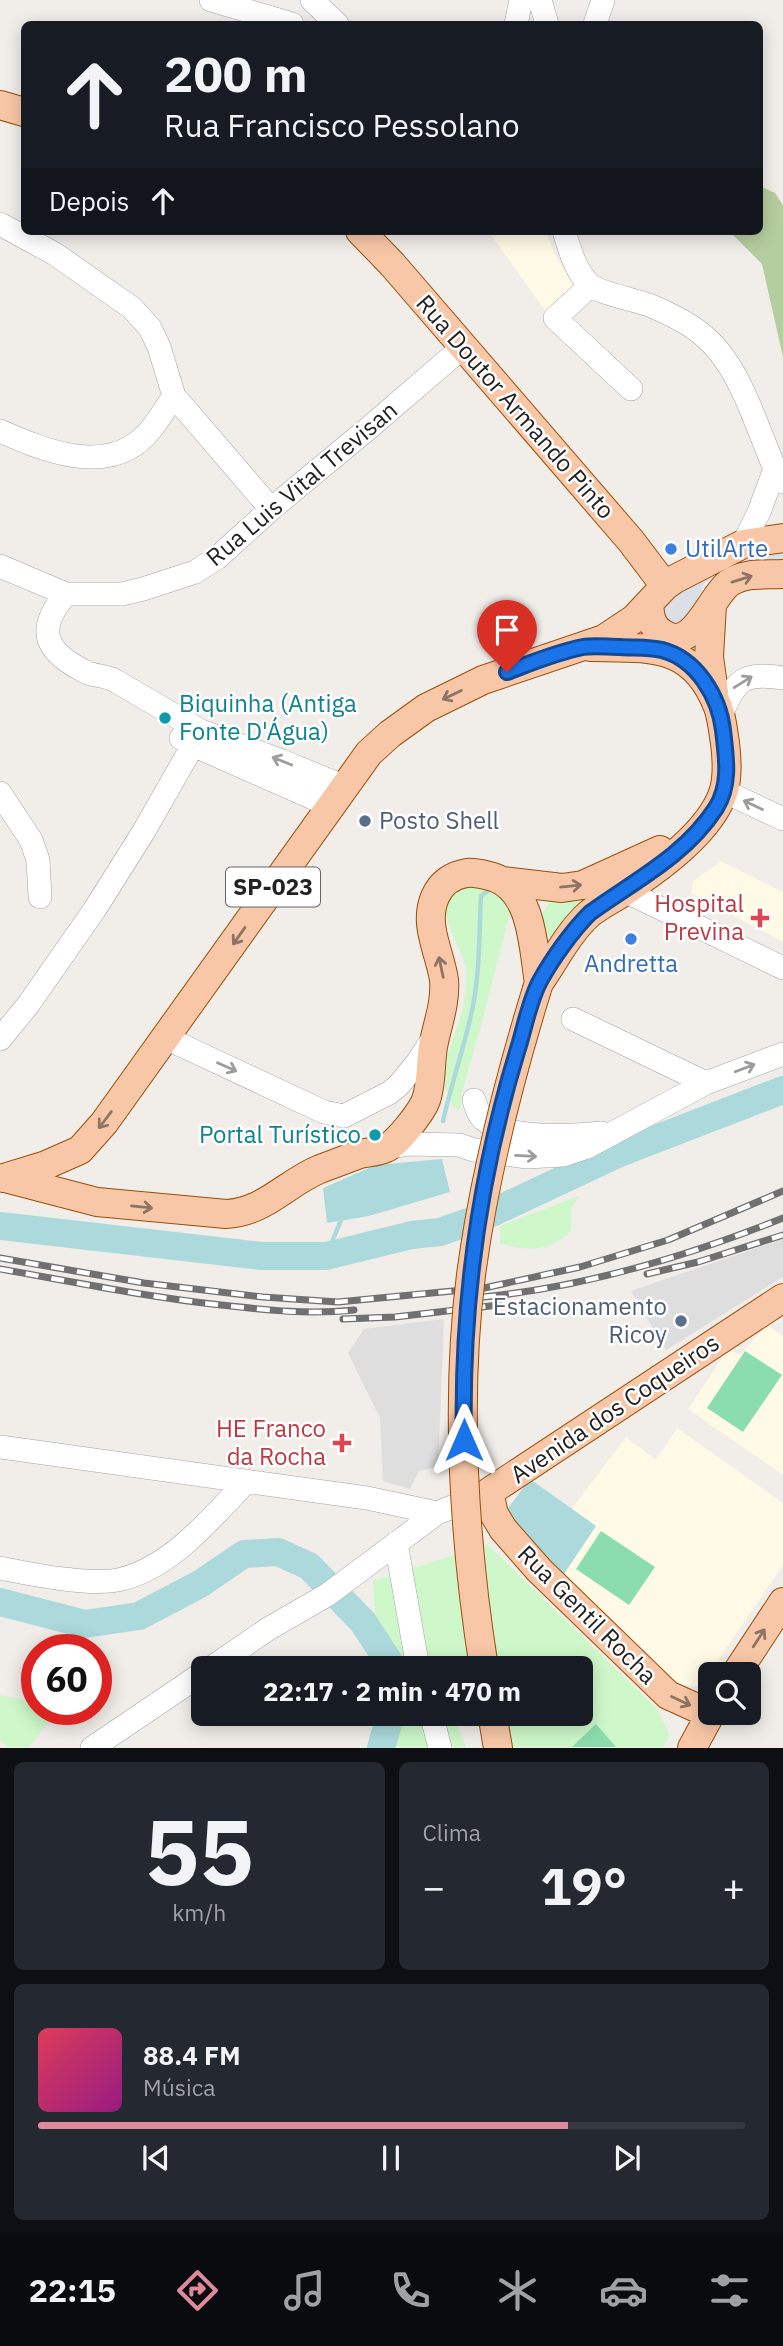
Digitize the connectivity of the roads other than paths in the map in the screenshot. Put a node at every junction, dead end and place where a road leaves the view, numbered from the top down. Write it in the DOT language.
graph roads {
  1 [pos="211,0"];
  2 [pos="312,0"];
  3 [pos="521,0"];
  4 [pos="540,0"];
  5 [pos="603,0"];
  6 [pos="282,21"];
  7 [pos="334,21"];
  8 [pos="517,21"];
  9 [pos="546,21"];
  10 [pos="596,21"];
  11 [pos="0,105"];
  12 [pos="21,111"];
  13 [pos="0,224"];
  14 [pos="364,235"];
  15 [pos="566,235"];
  16 [pos="590,286"];
  17 [pos="463,347"];
  18 [pos="631,389"];
  19 [pos="174,396"];
  20 [pos="0,431"];
  21 [pos="779,475"];
  22 [pos="271,509"];
  23 [pos="783,538"];
  24 [pos="743,544"];
  25 [pos="0,566"];
  26 [pos="783,574"];
  27 [pos="66,594"];
  28 [pos="657,595"];
  29 [pos="712,605"];
  30 [pos="584,646"];
  31 [pos="783,678"];
  32 [pos="718,707"];
  33 [pos="197,738"];
  34 [pos="724,792"];
  35 [pos="0,793"];
  36 [pos="338,797"];
  37 [pos="783,819"];
  38 [pos="688,841"];
  39 [pos="503,881"];
  40 [pos="625,891"];
  41 [pos="40,897"];
  42 [pos="783,968"];
  43 [pos="538,986"];
  44 [pos="573,1019"];
  45 [pos="436,1034"];
  46 [pos="166,1038"];
  47 [pos="0,1039"];
  48 [pos="783,1054"];
  49 [pos="706,1083"];
  50 [pos="474,1100"];
  51 [pos="617,1131"];
  52 [pos="386,1148"];
  53 [pos="80,1150"];
  54 [pos="2,1177"];
  55 [pos="97,1202"];
  56 [pos="778,1307"];
  57 [pos="0,1447"];
  58 [pos="247,1480"];
  59 [pos="489,1492"];
  60 [pos="437,1513"];
  61 [pos="396,1543"];
  62 [pos="0,1568"];
  63 [pos="783,1602"];
  64 [pos="229,1656"];
  65 [pos="416,1656"];
  66 [pos="482,1656"];
  67 [pos="744,1662"];
  68 [pos="191,1681"];
  69 [pos="698,1709"];
  70 [pos="704,1725"];
  71 [pos="434,1726"];
  72 [pos="92,1748"];
  73 [pos="440,1748"];
  74 [pos="692,1748"];
  1 -- 6 [label="street"];
  2 -- 7 [label="street"];
  3 -- 8 [label="street"];
  4 -- 9 [label="street"];
  5 -- 10 [label="street"];
  11 -- 12 [label="main road"];
  13 -- 19 [label="street"];
  14 -- 17 [label="main road, Rua Doutor Armando Pinto"];
  15 -- 16 [label="street"];
  16 -- 18 [label="street"];
  16 -- 21 [label="street"];
  17 -- 22 [label="street, Rua Luis Vital Trevisan"];
  17 -- 28 [label="main road, Rua Doutor Armando Pinto"];
  19 -- 20 [label="street"];
  19 -- 22 [label="street"];
  21 -- 24 [label="street"];
  22 -- 27 [label="street, Rua Luis Vital Trevisan"];
  23 -- 24 [label="main road"];
  24 -- 28 [label="main road"];
  25 -- 27 [label="street"];
  29 -- 26 [label="main road, one-way"];
  27 -- 33 [label="street"];
  28 -- 29 [label="main road, Rua Doutor Armando Pinto"];
  28 -- 30 [label="main road, SP-023"];
  29 -- 32 [label="main road"];
  30 -- 32 [label="main road, SP-023"];
  30 -- 36 [label="main road, SP-023, one-way"];
  32 -- 31 [label="street, one-way"];
  32 -- 34 [label="main road"];
  33 -- 36 [label="street"];
  33 -- 47 [label="street"];
  37 -- 34 [label="street, one-way"];
  34 -- 38 [label="main road"];
  35 -- 41 [label="street"];
  36 -- 46 [label="main road, SP-023, one-way"];
  39 -- 38 [label="main road, SP-023, one-way"];
  38 -- 40 [label="main road"];
  39 -- 43 [label="main road"];
  45 -- 39 [label="main road, SP-023, one-way"];
  40 -- 42 [label="street"];
  40 -- 43 [label="main road"];
  43 -- 66 [label="main road, bridge"];
  44 -- 49 [label="street"];
  46 -- 45 [label="street, one-way"];
  45 -- 52 [label="main road, SP-023"];
  46 -- 53 [label="main road, SP-023, one-way"];
  49 -- 48 [label="street, one-way"];
  49 -- 51 [label="street"];
  50 -- 51 [label="street"];
  52 -- 51 [label="street, one-way"];
  55 -- 52 [label="main road, SP-023, one-way"];
  53 -- 54 [label="main road, SP-023"];
  53 -- 55 [label="main road"];
  54 -- 55 [label="main road, SP-023"];
  56 -- 59 [label="main road, Avenida dos Coqueiros"];
  57 -- 58 [label="street"];
  58 -- 60 [label="street"];
  58 -- 62 [label="street"];
  59 -- 60 [label="street, Avenida dos Coqueiros"];
  59 -- 69 [label="main road, Rua Gentil Rocha, one-way"];
  60 -- 61 [label="street, Avenida dos Coqueiros"];
  61 -- 64 [label="street, Avenida dos Coqueiros"];
  61 -- 65 [label="street"];
  67 -- 63 [label="main road, one-way"];
  68 -- 72 [label="street"];
  70 -- 74 [label="main road"];
  71 -- 73 [label="street"];
}
